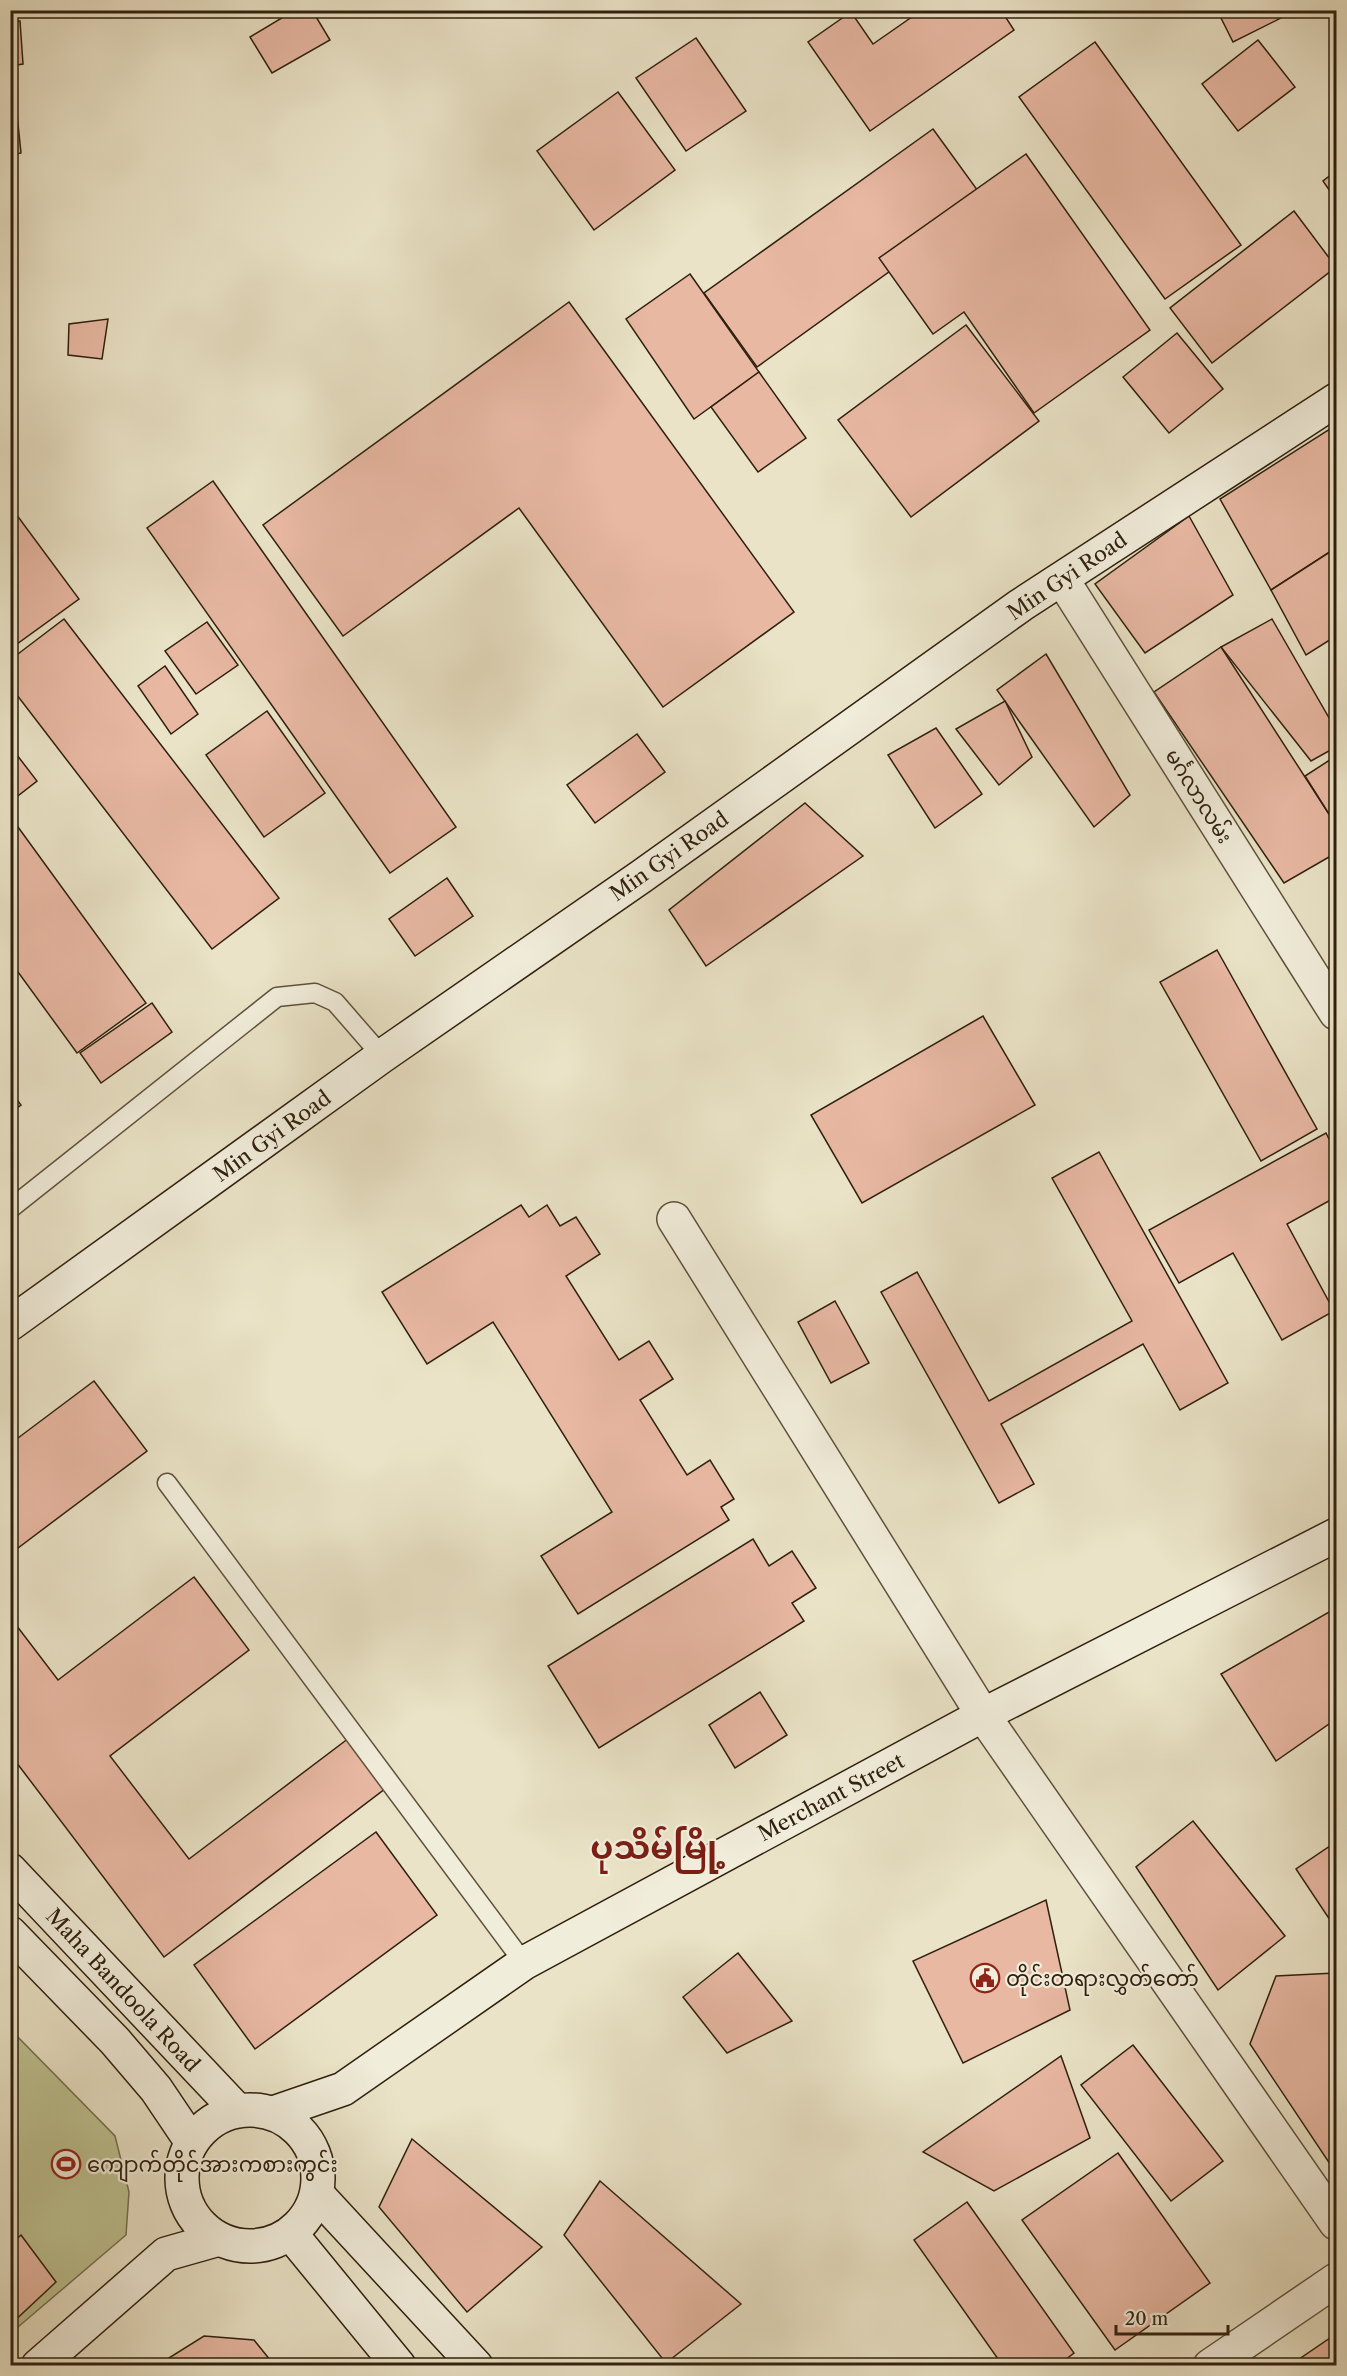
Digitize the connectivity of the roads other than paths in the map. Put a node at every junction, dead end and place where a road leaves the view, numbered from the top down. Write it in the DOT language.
graph roads {
  1 [pos="1336,400"];
  2 [pos="1062,579"];
  3 [pos="1336,1013"];
  4 [pos="382,1056"];
  5 [pos="10,1209"];
  6 [pos="674,1219"];
  7 [pos="10,1324"];
  8 [pos="167,1483"];
  9 [pos="1336,1535"];
  10 [pos="983,1714"];
  11 [pos="10,1870"];
  12 [pos="10,1933"];
  13 [pos="524,1963"];
  14 [pos="343,2089"];
  15 [pos="236,2109"];
  16 [pos="273,2113"];
  17 [pos="191,2141"];
  18 [pos="311,2146"];
  19 [pos="317,2194"];
  20 [pos="185,2197"];
  21 [pos="1336,2223"];
  22 [pos="291,2234"];
  23 [pos="219,2239"];
  24 [pos="166,2253"];
  25 [pos="1336,2280"];
  26 [pos="38,2366"];
  27 [pos="399,2366"];
  28 [pos="476,2366"];
  29 [pos="1210,2366"];
  1 -- 2 [label="main road, Min Gyi Road"];
  2 -- 3 [label="main road, မင်္ဂလာလမ်း"];
  2 -- 4 [label="main road, Min Gyi Road"];
  4 -- 5 [label="lane"];
  4 -- 7 [label="main road, Min Gyi Road"];
  6 -- 10 [label="main road"];
  8 -- 13 [label="lane"];
  9 -- 10 [label="main road, Merchant Street"];
  10 -- 13 [label="main road, Merchant Street"];
  10 -- 21 [label="main road"];
  11 -- 15 [label="main road, Maha Bandoola Road"];
  12 -- 17 [label="main road, Maha Bandoola Road"];
  13 -- 14 [label="main road, Merchant Street"];
  14 -- 16 [label="main road, Merchant Street"];
  14 -- 18 [label="main road, Merchant Street"];
  15 -- 16 [label="main road"];
  15 -- 17 [label="main road"];
  16 -- 18 [label="main road"];
  17 -- 20 [label="main road"];
  18 -- 19 [label="main road"];
  19 -- 22 [label="main road"];
  19 -- 28 [label="main road"];
  20 -- 23 [label="main road"];
  20 -- 24 [label="main road"];
  22 -- 23 [label="main road"];
  22 -- 27 [label="main road"];
  23 -- 24 [label="main road"];
  24 -- 26 [label="main road"];
  25 -- 29 [label="main road"];
}
